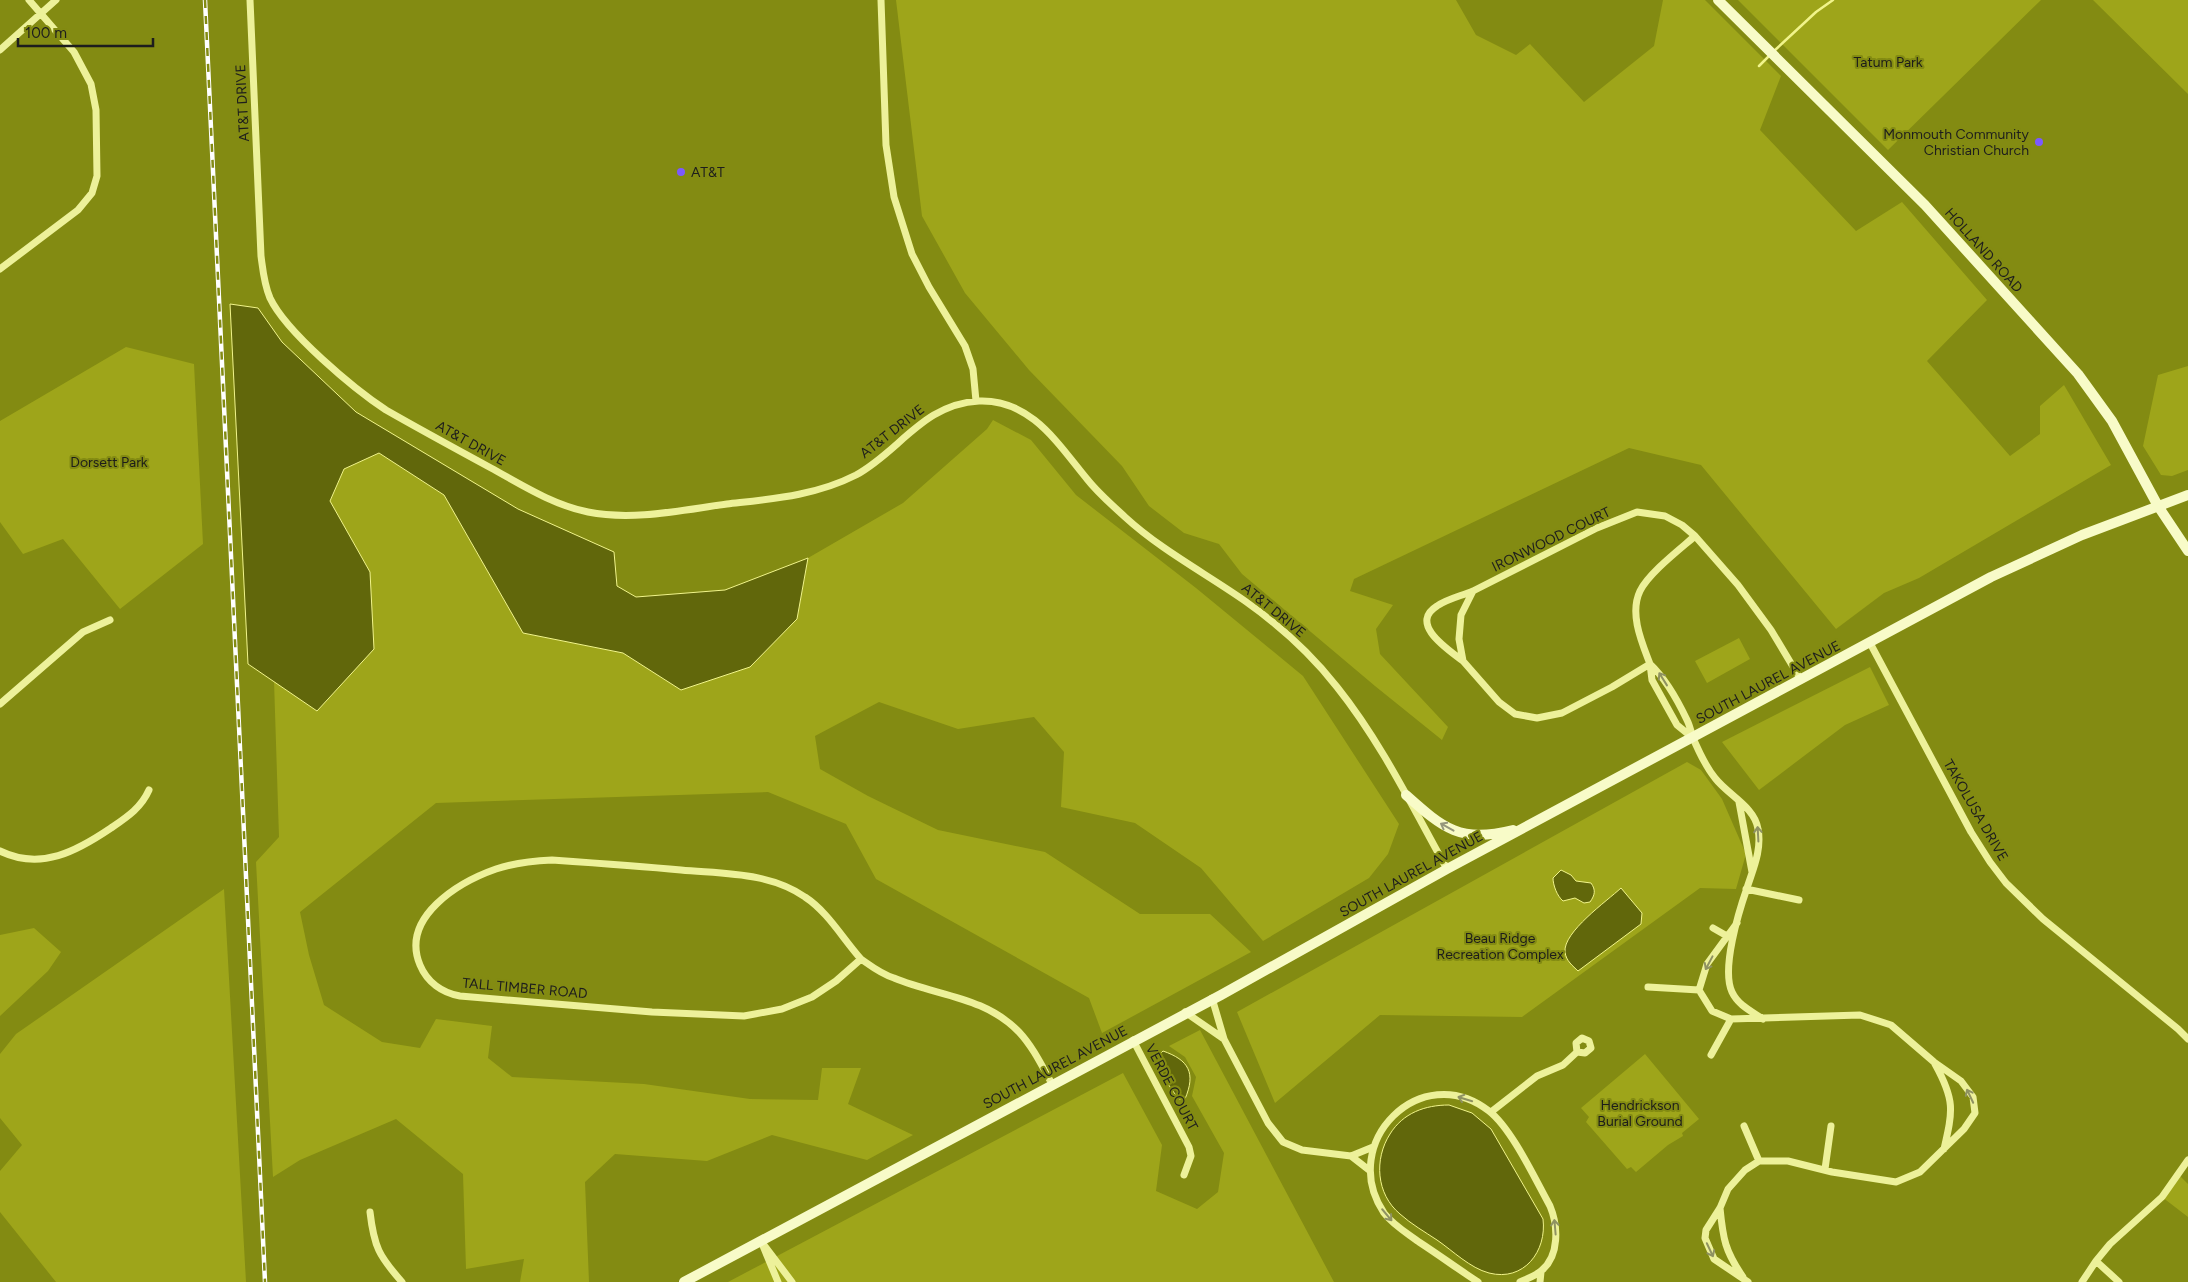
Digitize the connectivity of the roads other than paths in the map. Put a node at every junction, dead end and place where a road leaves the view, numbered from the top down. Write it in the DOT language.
graph roads {
  1 [pos="29,0"];
  2 [pos="56,0"];
  3 [pos="250,0"];
  4 [pos="881,0"];
  5 [pos="1718,0"];
  6 [pos="41,14"];
  7 [pos="0,50"];
  8 [pos="0,269"];
  9 [pos="976,401"];
  10 [pos="2188,495"];
  11 [pos="2158,506"];
  12 [pos="1695,536"];
  13 [pos="2188,551"];
  14 [pos="1473,591"];
  15 [pos="110,620"];
  16 [pos="1870,643"];
  17 [pos="1463,661"];
  18 [pos="1650,664"];
  19 [pos="1801,680"];
  20 [pos="1673,696"];
  21 [pos="1664,701"];
  22 [pos="1,702"];
  23 [pos="1693,738"];
  24 [pos="149,790"];
  25 [pos="1406,795"];
  26 [pos="1739,802"];
  27 [pos="1528,826"];
  28 [pos="0,851"];
  29 [pos="1447,869"];
  30 [pos="1752,872"];
  31 [pos="1746,889"];
  32 [pos="1799,900"];
  33 [pos="1737,923"];
  34 [pos="1713,928"];
  35 [pos="1727,936"];
  36 [pos="861,959"];
  37 [pos="1648,987"];
  38 [pos="1700,990"];
  39 [pos="1212,998"];
  40 [pos="1185,1012"];
  41 [pos="1763,1019"];
  42 [pos="1731,1020"];
  43 [pos="1224,1039"];
  44 [pos="2188,1039"];
  45 [pos="1133,1040"];
  46 [pos="1577,1052"];
  47 [pos="1711,1055"];
  48 [pos="1934,1062"];
  49 [pos="1052,1084"];
  50 [pos="1491,1112"];
  51 [pos="1744,1126"];
  52 [pos="1831,1126"];
  53 [pos="1372,1147"];
  54 [pos="1944,1149"];
  55 [pos="1351,1156"];
  56 [pos="2188,1160"];
  57 [pos="1759,1161"];
  58 [pos="1825,1169"];
  59 [pos="1369,1170"];
  60 [pos="1184,1174"];
  61 [pos="1720,1208"];
  62 [pos="370,1212"];
  63 [pos="761,1241"];
  64 [pos="2096,1261"];
  65 [pos="1540,1272"];
  66 [pos="1747,1281"];
  67 [pos="402,1282"];
  68 [pos="684,1282"];
  69 [pos="778,1282"];
  70 [pos="792,1282"];
  71 [pos="1478,1282"];
  72 [pos="1520,1282"];
  73 [pos="1540,1282"];
  74 [pos="2082,1282"];
  75 [pos="2119,1282"];
  1 -- 6 [label="street"];
  2 -- 6 [label="street"];
  3 -- 9 [label="street, AT&T DRIVE"];
  4 -- 9 [label="street"];
  5 -- 11 [label="main road, HOLLAND ROAD"];
  6 -- 7 [label="street"];
  6 -- 8 [label="street"];
  9 -- 25 [label="street, AT&T DRIVE"];
  10 -- 11 [label="main road, SOUTH LAUREL AVENUE"];
  11 -- 13 [label="main road, HOLLAND ROAD"];
  11 -- 16 [label="main road, SOUTH LAUREL AVENUE"];
  12 -- 14 [label="street, IRONWOOD COURT"];
  12 -- 18 [label="street"];
  12 -- 19 [label="street, IRONWOOD COURT"];
  14 -- 17 [label="street"];
  14 -- 17 [label="street, IRONWOOD COURT"];
  15 -- 22 [label="street"];
  16 -- 19 [label="main road, SOUTH LAUREL AVENUE"];
  16 -- 44 [label="street, TAKOLUSA DRIVE"];
  17 -- 18 [label="street, IRONWOOD COURT"];
  20 -- 18 [label="street, one-way"];
  18 -- 21 [label="street"];
  19 -- 23 [label="main road, SOUTH LAUREL AVENUE"];
  20 -- 21 [label="street"];
  20 -- 23 [label="street"];
  21 -- 23 [label="street"];
  23 -- 26 [label="street"];
  23 -- 27 [label="main road, SOUTH LAUREL AVENUE"];
  24 -- 28 [label="street"];
  27 -- 25 [label="main road, one-way"];
  25 -- 29 [label="street, AT&T DRIVE"];
  26 -- 30 [label="street"];
  30 -- 26 [label="street, one-way"];
  27 -- 29 [label="main road, SOUTH LAUREL AVENUE"];
  29 -- 39 [label="main road, SOUTH LAUREL AVENUE"];
  30 -- 31 [label="street"];
  31 -- 32 [label="street"];
  31 -- 33 [label="street"];
  33 -- 35 [label="street"];
  33 -- 41 [label="street"];
  34 -- 35 [label="street"];
  35 -- 38 [label="street, one-way"];
  36 -- 36 [label="street, TALL TIMBER ROAD"];
  36 -- 49 [label="street, TALL TIMBER ROAD"];
  37 -- 38 [label="street"];
  38 -- 42 [label="street"];
  39 -- 40 [label="main road, SOUTH LAUREL AVENUE"];
  39 -- 43 [label="street"];
  40 -- 43 [label="street"];
  40 -- 45 [label="main road, SOUTH LAUREL AVENUE"];
  41 -- 42 [label="street"];
  41 -- 48 [label="street"];
  42 -- 47 [label="street"];
  43 -- 55 [label="street"];
  45 -- 49 [label="main road, SOUTH LAUREL AVENUE"];
  45 -- 60 [label="street, VERDE COURT"];
  46 -- 50 [label="street"];
  48 -- 54 [label="street"];
  54 -- 48 [label="street, one-way"];
  49 -- 63 [label="main road, SOUTH LAUREL AVENUE"];
  50 -- 53 [label="street, one-way"];
  65 -- 50 [label="street, one-way"];
  51 -- 57 [label="street"];
  52 -- 58 [label="street"];
  53 -- 55 [label="street"];
  53 -- 59 [label="street"];
  54 -- 58 [label="street"];
  55 -- 59 [label="street"];
  56 -- 64 [label="street"];
  57 -- 58 [label="street"];
  57 -- 61 [label="street"];
  59 -- 71 [label="street, one-way"];
  61 -- 66 [label="street"];
  61 -- 66 [label="street, one-way"];
  62 -- 67 [label="street"];
  63 -- 68 [label="main road, SOUTH LAUREL AVENUE"];
  63 -- 69 [label="street"];
  63 -- 70 [label="street"];
  64 -- 74 [label="street"];
  64 -- 75 [label="street"];
  65 -- 72 [label="street"];
  65 -- 73 [label="street"];
}
